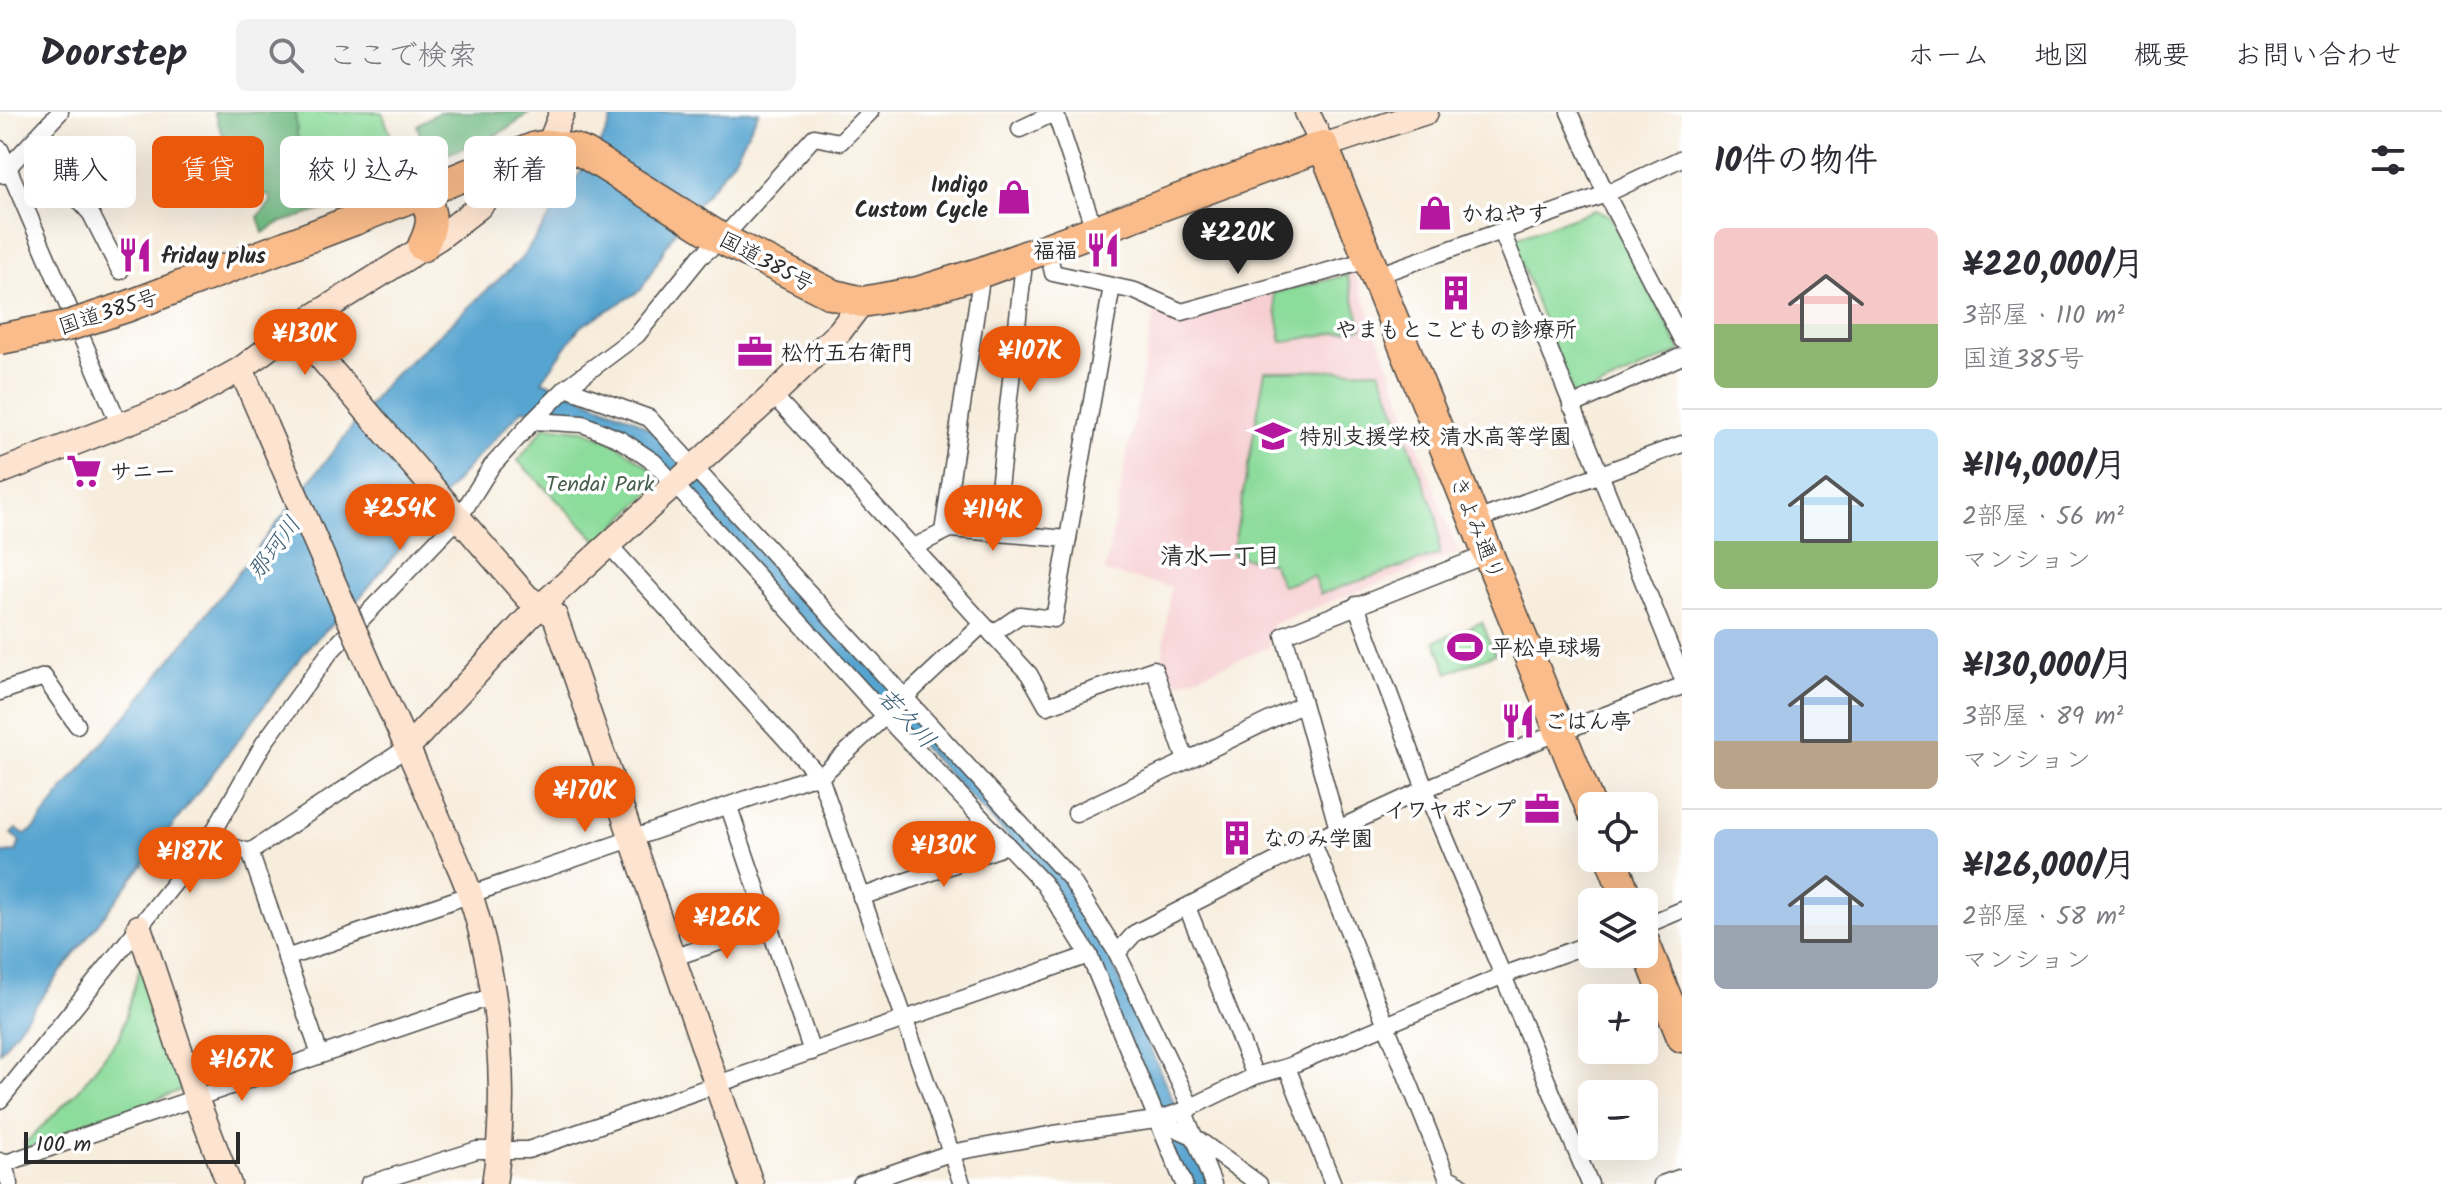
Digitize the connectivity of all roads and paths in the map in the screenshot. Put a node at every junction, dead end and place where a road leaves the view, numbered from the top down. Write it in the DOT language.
graph roads {
  1 [pos="60,112"];
  2 [pos="562,112"];
  3 [pos="870,112"];
  4 [pos="1056,112"];
  5 [pos="1307,112"];
  6 [pos="1426,112"];
  7 [pos="1569,112"];
  8 [pos="1020,129"];
  9 [pos="38,136"];
  10 [pos="562,136"];
  11 [pos="1323,146"];
  12 [pos="0,149"];
  13 [pos="24,150"];
  14 [pos="576,155"];
  15 [pos="1682,158"];
  16 [pos="4,175"];
  17 [pos="1606,194"];
  18 [pos="86,208"];
  19 [pos="383,208"];
  20 [pos="429,208"];
  21 [pos="478,208"];
  22 [pos="1094,229"];
  23 [pos="1502,232"];
  24 [pos="714,234"];
  25 [pos="423,246"];
  26 [pos="1034,252"];
  27 [pos="1372,268"];
  28 [pos="120,271"];
  29 [pos="982,272"];
  30 [pos="1112,286"];
  31 [pos="862,302"];
  32 [pos="295,328"];
  33 [pos="0,339"];
  34 [pos="1682,340"];
  35 [pos="1682,356"];
  36 [pos="241,369"];
  37 [pos="564,390"];
  38 [pos="773,395"];
  39 [pos="1571,406"];
  40 [pos="535,419"];
  41 [pos="120,426"];
  42 [pos="1682,444"];
  43 [pos="0,472"];
  44 [pos="1600,474"];
  45 [pos="685,476"];
  46 [pos="455,514"];
  47 [pos="1474,521"];
  48 [pos="943,532"];
  49 [pos="994,533"];
  50 [pos="1068,539"];
  51 [pos="609,545"];
  52 [pos="914,547"];
  53 [pos="1488,554"];
  54 [pos="1356,605"];
  55 [pos="541,608"];
  56 [pos="988,629"];
  57 [pos="1682,677"];
  58 [pos="1682,686"];
  59 [pos="0,692"];
  60 [pos="906,696"];
  61 [pos="1303,704"];
  62 [pos="885,716"];
  63 [pos="77,725"];
  64 [pos="1561,733"];
  65 [pos="408,747"];
  66 [pos="1186,761"];
  67 [pos="820,777"];
  68 [pos="1425,789"];
  69 [pos="1584,792"];
  70 [pos="729,807"];
  71 [pos="1076,813"];
  72 [pos="1338,829"];
  73 [pos="634,839"];
  74 [pos="209,840"];
  75 [pos="1006,843"];
  76 [pos="1313,843"];
  77 [pos="250,852"];
  78 [pos="470,894"];
  79 [pos="861,897"];
  80 [pos="1187,907"];
  81 [pos="1682,910"];
  82 [pos="1658,920"];
  83 [pos="768,926"];
  84 [pos="139,927"];
  85 [pos="1578,948"];
  86 [pos="1117,953"];
  87 [pos="1089,955"];
  88 [pos="286,958"];
  89 [pos="672,958"];
  90 [pos="1654,968"];
  91 [pos="1504,975"];
  92 [pos="493,996"];
  93 [pos="904,1021"];
  94 [pos="1384,1025"];
  95 [pos="1682,1037"];
  96 [pos="812,1052"];
  97 [pos="320,1055"];
  98 [pos="1287,1067"];
  99 [pos="1255,1076"];
  100 [pos="717,1085"];
  101 [pos="196,1098"];
  102 [pos="0,1100"];
  103 [pos="1187,1109"];
  104 [pos="1159,1120"];
  105 [pos="1191,1135"];
  106 [pos="499,1149"];
  107 [pos="950,1153"];
  108 [pos="1,1162"];
  109 [pos="1682,1177"];
  110 [pos="10,1184"];
  111 [pos="229,1184"];
  112 [pos="369,1184"];
  113 [pos="494,1184"];
  114 [pos="751,1184"];
  115 [pos="861,1184"];
  116 [pos="962,1184"];
  117 [pos="1184,1184"];
  118 [pos="1213,1184"];
  119 [pos="1259,1184"];
  120 [pos="1333,1184"];
  121 [pos="1460,1184"];
  122 [pos="1590,1184"];
  123 [pos="1662,1184"];
  1 -- 9 [label="street"];
  2 -- 10 [label="street"];
  3 -- 24 [label="street"];
  4 -- 8 [label="street"];
  4 -- 22 [label="street"];
  5 -- 11 [label="street, きよみ通り"];
  6 -- 11 [label="street"];
  7 -- 17 [label="street"];
  11 -- 22 [label="highway, 国道385号"];
  11 -- 27 [label="highway, きよみ通り"];
  12 -- 16 [label="street"];
  13 -- 16 [label="street"];
  14 -- 24 [label="highway, 国道385号"];
  15 -- 17 [label="street"];
  16 -- 41 [label="street"];
  17 -- 23 [label="street"];
  17 -- 34 [label="street"];
  18 -- 28 [label="street"];
  19 -- 33 [label="highway, 国道385号, bridge"];
  20 -- 25 [label="highway"];
  21 -- 25 [label="street"];
  22 -- 26 [label="highway, 国道385号"];
  23 -- 27 [label="street"];
  23 -- 39 [label="street"];
  24 -- 31 [label="highway, 国道385号"];
  24 -- 37 [label="street"];
  25 -- 32 [label="street"];
  26 -- 29 [label="highway, 国道385号"];
  26 -- 30 [label="street"];
  26 -- 49 [label="street"];
  27 -- 30 [label="street"];
  27 -- 47 [label="highway, きよみ通り"];
  29 -- 31 [label="highway, 国道385号"];
  29 -- 48 [label="street"];
  30 -- 50 [label="street"];
  31 -- 38 [label="street"];
  32 -- 36 [label="street"];
  32 -- 46 [label="street"];
  35 -- 39 [label="street"];
  36 -- 41 [label="street"];
  36 -- 65 [label="street, bridge"];
  37 -- 40 [label="street"];
  37 -- 45 [label="street"];
  38 -- 45 [label="street"];
  38 -- 52 [label="street"];
  39 -- 44 [label="street"];
  40 -- 45 [label="street"];
  40 -- 46 [label="street"];
  41 -- 43 [label="street"];
  42 -- 44 [label="street"];
  44 -- 47 [label="street"];
  44 -- 57 [label="street"];
  45 -- 51 [label="street"];
  45 -- 60 [label="street"];
  45 -- 62 [label="street"];
  46 -- 55 [label="street"];
  46 -- 74 [label="street"];
  47 -- 53 [label="highway, きよみ通り"];
  48 -- 49 [label="street"];
  48 -- 52 [label="street"];
  49 -- 50 [label="street"];
  50 -- 56 [label="street"];
  51 -- 55 [label="street"];
  51 -- 67 [label="street"];
  52 -- 56 [label="street"];
  53 -- 54 [label="street"];
  53 -- 64 [label="highway, きよみ通り"];
  54 -- 61 [label="street"];
  54 -- 68 [label="street"];
  55 -- 65 [label="street"];
  55 -- 73 [label="street"];
  56 -- 60 [label="street"];
  56 -- 66 [label="street"];
  58 -- 64 [label="street"];
  59 -- 63 [label="street"];
  60 -- 62 [label="street"];
  60 -- 86 [label="street"];
  61 -- 66 [label="street"];
  61 -- 72 [label="street"];
  62 -- 67 [label="street"];
  62 -- 75 [label="street"];
  64 -- 68 [label="street"];
  64 -- 69 [label="highway, きよみ通り"];
  65 -- 77 [label="street"];
  65 -- 78 [label="street"];
  66 -- 71 [label="street"];
  67 -- 70 [label="street"];
  67 -- 79 [label="street"];
  68 -- 72 [label="street"];
  68 -- 91 [label="street"];
  70 -- 73 [label="street"];
  70 -- 83 [label="street"];
  72 -- 76 [label="street"];
  73 -- 78 [label="street"];
  73 -- 89 [label="street"];
  74 -- 77 [label="street"];
  74 -- 84 [label="street"];
  75 -- 79 [label="street"];
  75 -- 87 [label="street"];
  76 -- 80 [label="street"];
  76 -- 94 [label="street"];
  77 -- 88 [label="street"];
  78 -- 88 [label="street"];
  78 -- 92 [label="street"];
  79 -- 93 [label="street"];
  80 -- 86 [label="street"];
  80 -- 99 [label="street"];
  81 -- 82 [label="street"];
  83 -- 89 [label="street"];
  83 -- 96 [label="street"];
  84 -- 101 [label="street"];
  84 -- 102 [label="street"];
  85 -- 91 [label="street"];
  86 -- 103 [label="street"];
  87 -- 93 [label="street"];
  87 -- 104 [label="street"];
  88 -- 97 [label="street"];
  89 -- 100 [label="street"];
  90 -- 95 [label="highway"];
  91 -- 94 [label="street"];
  91 -- 122 [label="street"];
  92 -- 97 [label="street"];
  92 -- 106 [label="street"];
  93 -- 96 [label="street"];
  93 -- 107 [label="street"];
  94 -- 98 [label="street"];
  94 -- 121 [label="street"];
  96 -- 100 [label="street"];
  97 -- 101 [label="street"];
  98 -- 99 [label="street"];
  98 -- 120 [label="street"];
  99 -- 103 [label="street"];
  100 -- 106 [label="street"];
  100 -- 114 [label="street"];
  101 -- 108 [label="street"];
  101 -- 111 [label="street"];
  103 -- 104 [label="street"];
  103 -- 105 [label="street"];
  104 -- 105 [label="street"];
  104 -- 107 [label="street"];
  104 -- 117 [label="street"];
  105 -- 118 [label="street"];
  105 -- 119 [label="street"];
  106 -- 112 [label="street"];
  106 -- 113 [label="street"];
  107 -- 115 [label="street"];
  107 -- 116 [label="street"];
  108 -- 110 [label="street"];
  109 -- 123 [label="street"];
}
